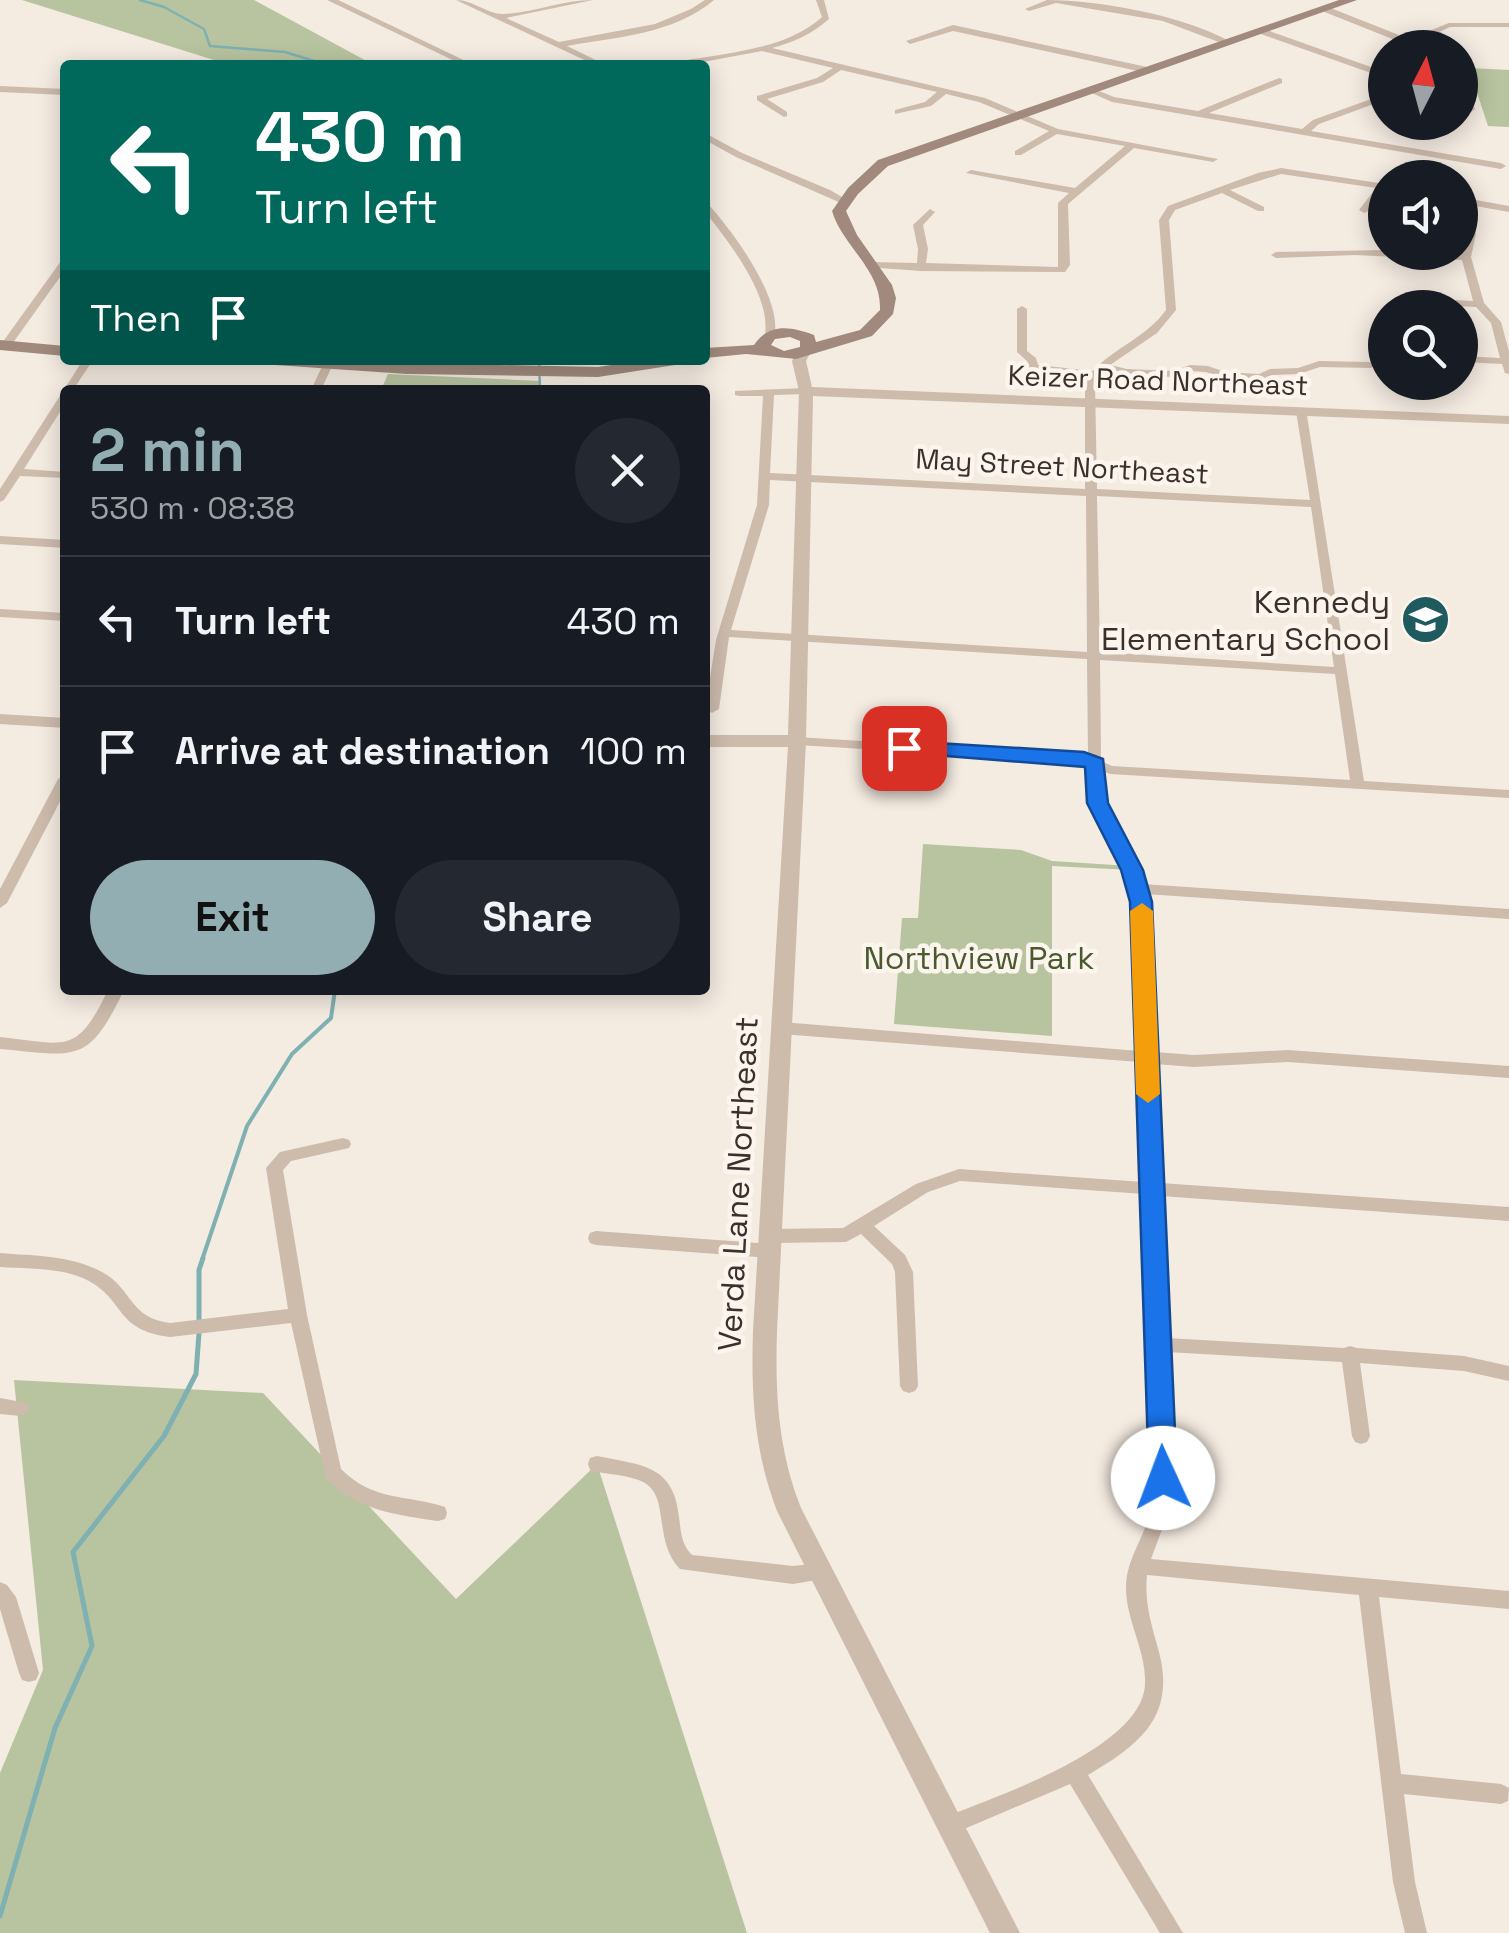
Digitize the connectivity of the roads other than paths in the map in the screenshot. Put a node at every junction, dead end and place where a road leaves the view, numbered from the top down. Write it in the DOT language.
graph roads {
  1 [pos="332,0"];
  2 [pos="460,0"];
  3 [pos="589,0"];
  4 [pos="710,0"];
  5 [pos="820,0"];
  6 [pos="1055,0"];
  7 [pos="1351,0"];
  8 [pos="569,2"];
  9 [pos="1029,8"];
  10 [pos="1325,9"];
  11 [pos="1129,12"];
  12 [pos="499,17"];
  13 [pos="1116,24"];
  14 [pos="1509,25"];
  15 [pos="1379,30"];
  16 [pos="1438,30"];
  17 [pos="1261,31"];
  18 [pos="910,41"];
  19 [pos="1227,42"];
  20 [pos="559,45"];
  21 [pos="760,48"];
  22 [pos="459,60"];
  23 [pos="591,60"];
  24 [pos="698,60"];
  25 [pos="838,68"];
  26 [pos="1368,69"];
  27 [pos="1148,70"];
  28 [pos="1279,81"];
  29 [pos="0,89"];
  30 [pos="1089,90"];
  31 [pos="60,92"];
  32 [pos="942,92"];
  33 [pos="1368,102"];
  34 [pos="898,112"];
  35 [pos="784,114"];
  36 [pos="1017,114"];
  37 [pos="1199,114"];
  38 [pos="1056,131"];
  39 [pos="1304,132"];
  40 [pos="710,139"];
  41 [pos="1132,145"];
  42 [pos="1018,153"];
  43 [pos="1213,159"];
  44 [pos="1502,166"];
  45 [pos="970,172"];
  46 [pos="1368,185"];
  47 [pos="1222,189"];
  48 [pos="1074,191"];
  49 [pos="844,201"];
  50 [pos="1478,204"];
  51 [pos="1368,205"];
  52 [pos="1262,209"];
  53 [pos="1509,209"];
  54 [pos="1364,210"];
  55 [pos="710,212"];
  56 [pos="930,212"];
  57 [pos="1368,253"];
  58 [pos="1276,255"];
  59 [pos="870,265"];
  60 [pos="921,268"];
  61 [pos="60,270"];
  62 [pos="1470,270"];
  63 [pos="1479,304"];
  64 [pos="1022,309"];
  65 [pos="772,313"];
  66 [pos="803,342"];
  67 [pos="3,345"];
  68 [pos="770,345"];
  69 [pos="60,348"];
  70 [pos="710,353"];
  71 [pos="1478,361"];
  72 [pos="426,365"];
  73 [pos="641,365"];
  74 [pos="1368,365"];
  75 [pos="1508,366"];
  76 [pos="1099,370"];
  77 [pos="804,387"];
  78 [pos="769,392"];
  79 [pos="739,393"];
  80 [pos="1088,402"];
  81 [pos="1302,411"];
  82 [pos="60,412"];
  83 [pos="1509,420"];
  84 [pos="17,472"];
  85 [pos="60,475"];
  86 [pos="765,476"];
  87 [pos="804,477"];
  88 [pos="1092,492"];
  89 [pos="0,498"];
  90 [pos="1316,504"];
  91 [pos="0,540"];
  92 [pos="60,544"];
  93 [pos="0,613"];
  94 [pos="60,617"];
  95 [pos="724,633"];
  96 [pos="801,640"];
  97 [pos="1094,657"];
  98 [pos="1341,671"];
  99 [pos="712,709"];
  100 [pos="0,719"];
  101 [pos="60,723"];
  102 [pos="710,741"];
  103 [pos="797,741"];
  104 [pos="1095,763"];
  105 [pos="1358,784"];
  106 [pos="60,788"];
  107 [pos="1509,794"];
  108 [pos="1139,890"];
  109 [pos="0,903"];
  110 [pos="1509,914"];
  111 [pos="114,995"];
  112 [pos="781,1028"];
  113 [pos="0,1043"];
  114 [pos="1146,1057"];
  115 [pos="1509,1072"];
  116 [pos="343,1144"];
  117 [pos="1152,1187"];
  118 [pos="1509,1214"];
  119 [pos="865,1227"];
  120 [pos="596,1238"];
  121 [pos="771,1244"];
  122 [pos="0,1260"];
  123 [pos="298,1315"];
  124 [pos="1158,1344"];
  125 [pos="1350,1354"];
  126 [pos="1509,1374"];
  127 [pos="909,1386"];
  128 [pos="0,1406"];
  129 [pos="21,1408"];
  130 [pos="1361,1436"];
  131 [pos="597,1464"];
  132 [pos="438,1512"];
  133 [pos="1138,1566"];
  134 [pos="821,1572"];
  135 [pos="1368,1587"];
  136 [pos="0,1591"];
  137 [pos="1509,1600"];
  138 [pos="29,1673"];
  139 [pos="1074,1771"];
  140 [pos="1392,1783"];
  141 [pos="1501,1794"];
  142 [pos="950,1825"];
  143 [pos="1005,1933"];
  144 [pos="1172,1933"];
  145 [pos="1416,1933"];
  1 -- 22 [label="street"];
  2 -- 12 [label="street"];
  3 -- 8 [label="street"];
  4 -- 20 [label="street"];
  5 -- 21 [label="street"];
  6 -- 9 [label="street"];
  6 -- 11 [label="street"];
  7 -- 10 [label="main road"];
  8 -- 12 [label="street"];
  10 -- 15 [label="street"];
  10 -- 17 [label="main road"];
  11 -- 13 [label="street"];
  11 -- 19 [label="street"];
  12 -- 20 [label="street"];
  14 -- 16 [label="street"];
  17 -- 19 [label="main road"];
  17 -- 26 [label="street"];
  18 -- 27 [label="street"];
  19 -- 27 [label="main road"];
  20 -- 23 [label="street"];
  21 -- 24 [label="street"];
  21 -- 25 [label="street"];
  25 -- 32 [label="street"];
  25 -- 35 [label="street"];
  27 -- 30 [label="main road"];
  28 -- 37 [label="street"];
  29 -- 31 [label="street"];
  30 -- 36 [label="main road"];
  30 -- 37 [label="street"];
  32 -- 34 [label="street"];
  32 -- 36 [label="street"];
  33 -- 39 [label="street"];
  36 -- 38 [label="street"];
  36 -- 49 [label="main road"];
  37 -- 39 [label="street"];
  38 -- 41 [label="street"];
  38 -- 42 [label="street"];
  39 -- 44 [label="street"];
  40 -- 49 [label="street"];
  41 -- 43 [label="street"];
  41 -- 48 [label="street"];
  45 -- 48 [label="street"];
  46 -- 47 [label="street"];
  47 -- 52 [label="street"];
  47 -- 76 [label="street"];
  48 -- 60 [label="street"];
  49 -- 59 [label="main road"];
  50 -- 53 [label="street"];
  51 -- 54 [label="street"];
  55 -- 65 [label="street"];
  56 -- 60 [label="street"];
  57 -- 58 [label="street"];
  59 -- 60 [label="street"];
  59 -- 66 [label="main road"];
  61 -- 67 [label="street"];
  62 -- 63 [label="street"];
  63 -- 75 [label="street"];
  64 -- 76 [label="street"];
  65 -- 66 [label="street"];
  65 -- 68 [label="street"];
  66 -- 68 [label="main road"];
  66 -- 77 [label="street, Verda Lane Northeast"];
  67 -- 69 [label="main road"];
  68 -- 70 [label="main road"];
  68 -- 77 [label="street"];
  71 -- 75 [label="street"];
  72 -- 73 [label="main road"];
  74 -- 76 [label="street"];
  76 -- 80 [label="street"];
  77 -- 78 [label="street"];
  77 -- 80 [label="street, Keizer Road Northeast"];
  77 -- 87 [label="street, Verda Lane Northeast"];
  78 -- 79 [label="street"];
  78 -- 86 [label="street"];
  80 -- 81 [label="street, Keizer Road Northeast"];
  80 -- 88 [label="street"];
  81 -- 83 [label="street, Keizer Road Northeast"];
  81 -- 90 [label="street"];
  82 -- 84 [label="street"];
  84 -- 85 [label="street"];
  84 -- 89 [label="street"];
  86 -- 87 [label="street, May Street Northeast"];
  86 -- 95 [label="street"];
  87 -- 88 [label="street, May Street Northeast"];
  87 -- 96 [label="street, Verda Lane Northeast"];
  88 -- 90 [label="street, May Street Northeast"];
  88 -- 97 [label="street"];
  90 -- 98 [label="street"];
  91 -- 92 [label="street"];
  93 -- 94 [label="street"];
  95 -- 96 [label="street"];
  95 -- 99 [label="street"];
  96 -- 97 [label="street"];
  96 -- 103 [label="street, Verda Lane Northeast"];
  97 -- 98 [label="street"];
  97 -- 104 [label="street"];
  98 -- 105 [label="street"];
  100 -- 101 [label="street"];
  102 -- 103 [label="street"];
  103 -- 104 [label="street"];
  103 -- 112 [label="street, Verda Lane Northeast"];
  104 -- 105 [label="street"];
  104 -- 108 [label="street"];
  105 -- 107 [label="street"];
  106 -- 109 [label="street"];
  108 -- 110 [label="street"];
  108 -- 114 [label="street"];
  111 -- 113 [label="street"];
  112 -- 114 [label="street"];
  112 -- 121 [label="street, Verda Lane Northeast"];
  114 -- 115 [label="street"];
  114 -- 117 [label="street"];
  116 -- 123 [label="street"];
  117 -- 118 [label="street"];
  117 -- 119 [label="street"];
  117 -- 124 [label="street"];
  119 -- 121 [label="street"];
  119 -- 127 [label="street"];
  120 -- 121 [label="street"];
  121 -- 134 [label="street, Verda Lane Northeast"];
  122 -- 123 [label="street"];
  123 -- 132 [label="street"];
  124 -- 125 [label="street"];
  124 -- 133 [label="street"];
  125 -- 126 [label="street"];
  125 -- 130 [label="street"];
  128 -- 129 [label="street"];
  131 -- 134 [label="street"];
  133 -- 135 [label="street"];
  133 -- 139 [label="street"];
  134 -- 142 [label="street, Verda Lane Northeast"];
  135 -- 137 [label="street"];
  135 -- 140 [label="street"];
  136 -- 138 [label="street"];
  139 -- 142 [label="street"];
  139 -- 144 [label="street"];
  140 -- 141 [label="street"];
  140 -- 145 [label="street"];
  142 -- 143 [label="street, Verda Lane Northeast"];
}
